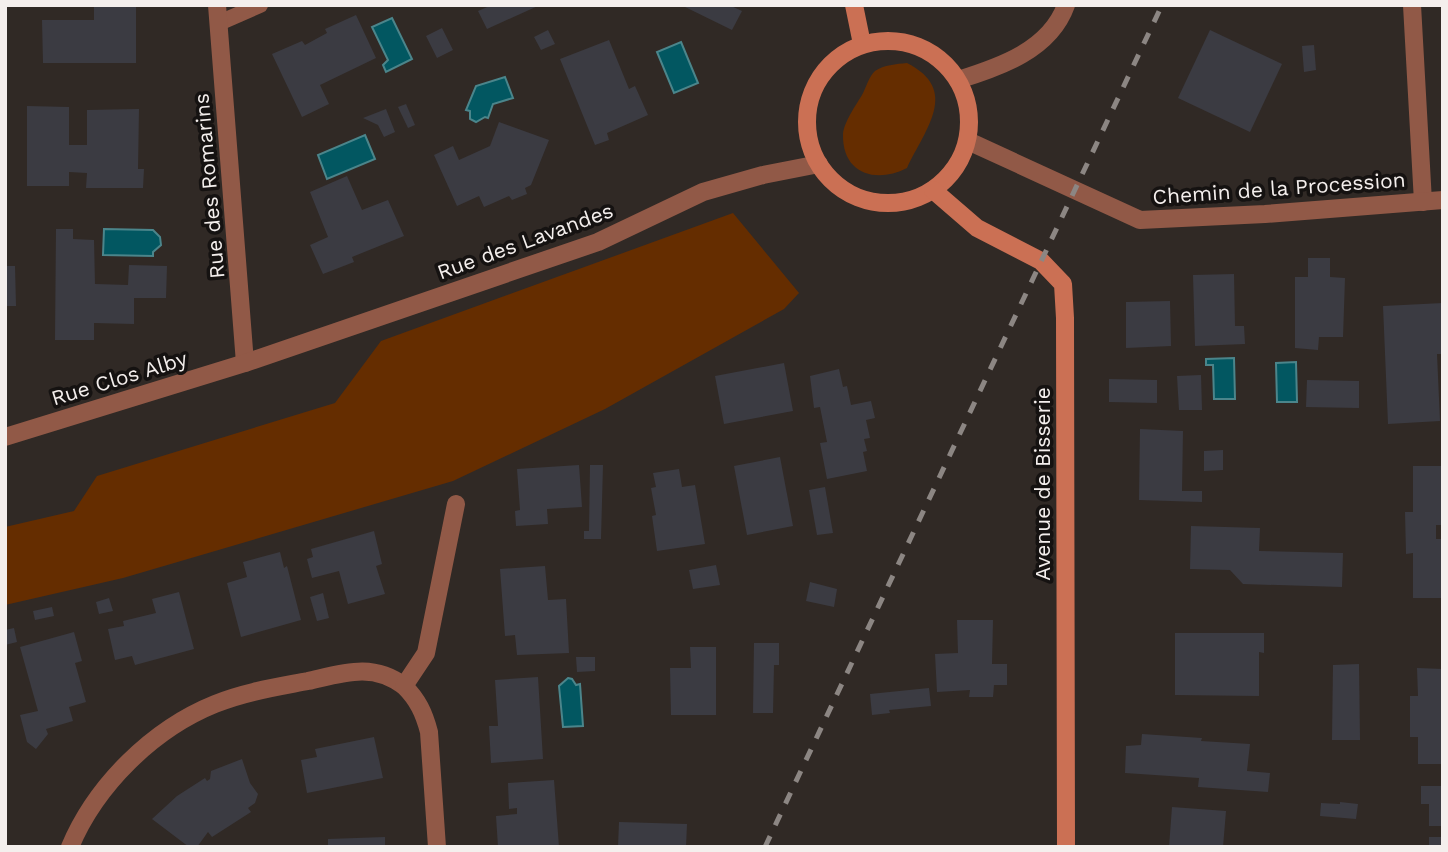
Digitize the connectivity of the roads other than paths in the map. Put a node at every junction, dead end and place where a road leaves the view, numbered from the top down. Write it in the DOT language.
graph roads {
  1 [pos="260,5"];
  2 [pos="854,5"];
  3 [pos="1066,5"];
  4 [pos="1412,5"];
  5 [pos="218,14"];
  6 [pos="862,44"];
  7 [pos="958,80"];
  8 [pos="968,141"];
  9 [pos="819,164"];
  10 [pos="933,190"];
  11 [pos="1443,200"];
  12 [pos="1423,202"];
  13 [pos="245,363"];
  14 [pos="5,437"];
  15 [pos="456,504"];
  16 [pos="404,686"];
  17 [pos="70,847"];
  18 [pos="437,847"];
  19 [pos="1066,847"];
  1 -- 5 [label="lane"];
  2 -- 6 [label="street"];
  3 -- 7 [label="street"];
  4 -- 12 [label="street"];
  5 -- 13 [label="street, Rue des Romarins"];
  6 -- 7 [label="street"];
  6 -- 9 [label="street"];
  7 -- 8 [label="street"];
  8 -- 10 [label="street"];
  8 -- 12 [label="street, Chemin de la Procession"];
  9 -- 10 [label="street"];
  9 -- 13 [label="street, Rue des Lavandes"];
  10 -- 19 [label="street, Avenue de Bisserie"];
  11 -- 12 [label="street, Chemin de la Procession"];
  13 -- 14 [label="street, Rue Clos Alby"];
  15 -- 16 [label="street"];
  16 -- 17 [label="street"];
  16 -- 18 [label="street"];
}
